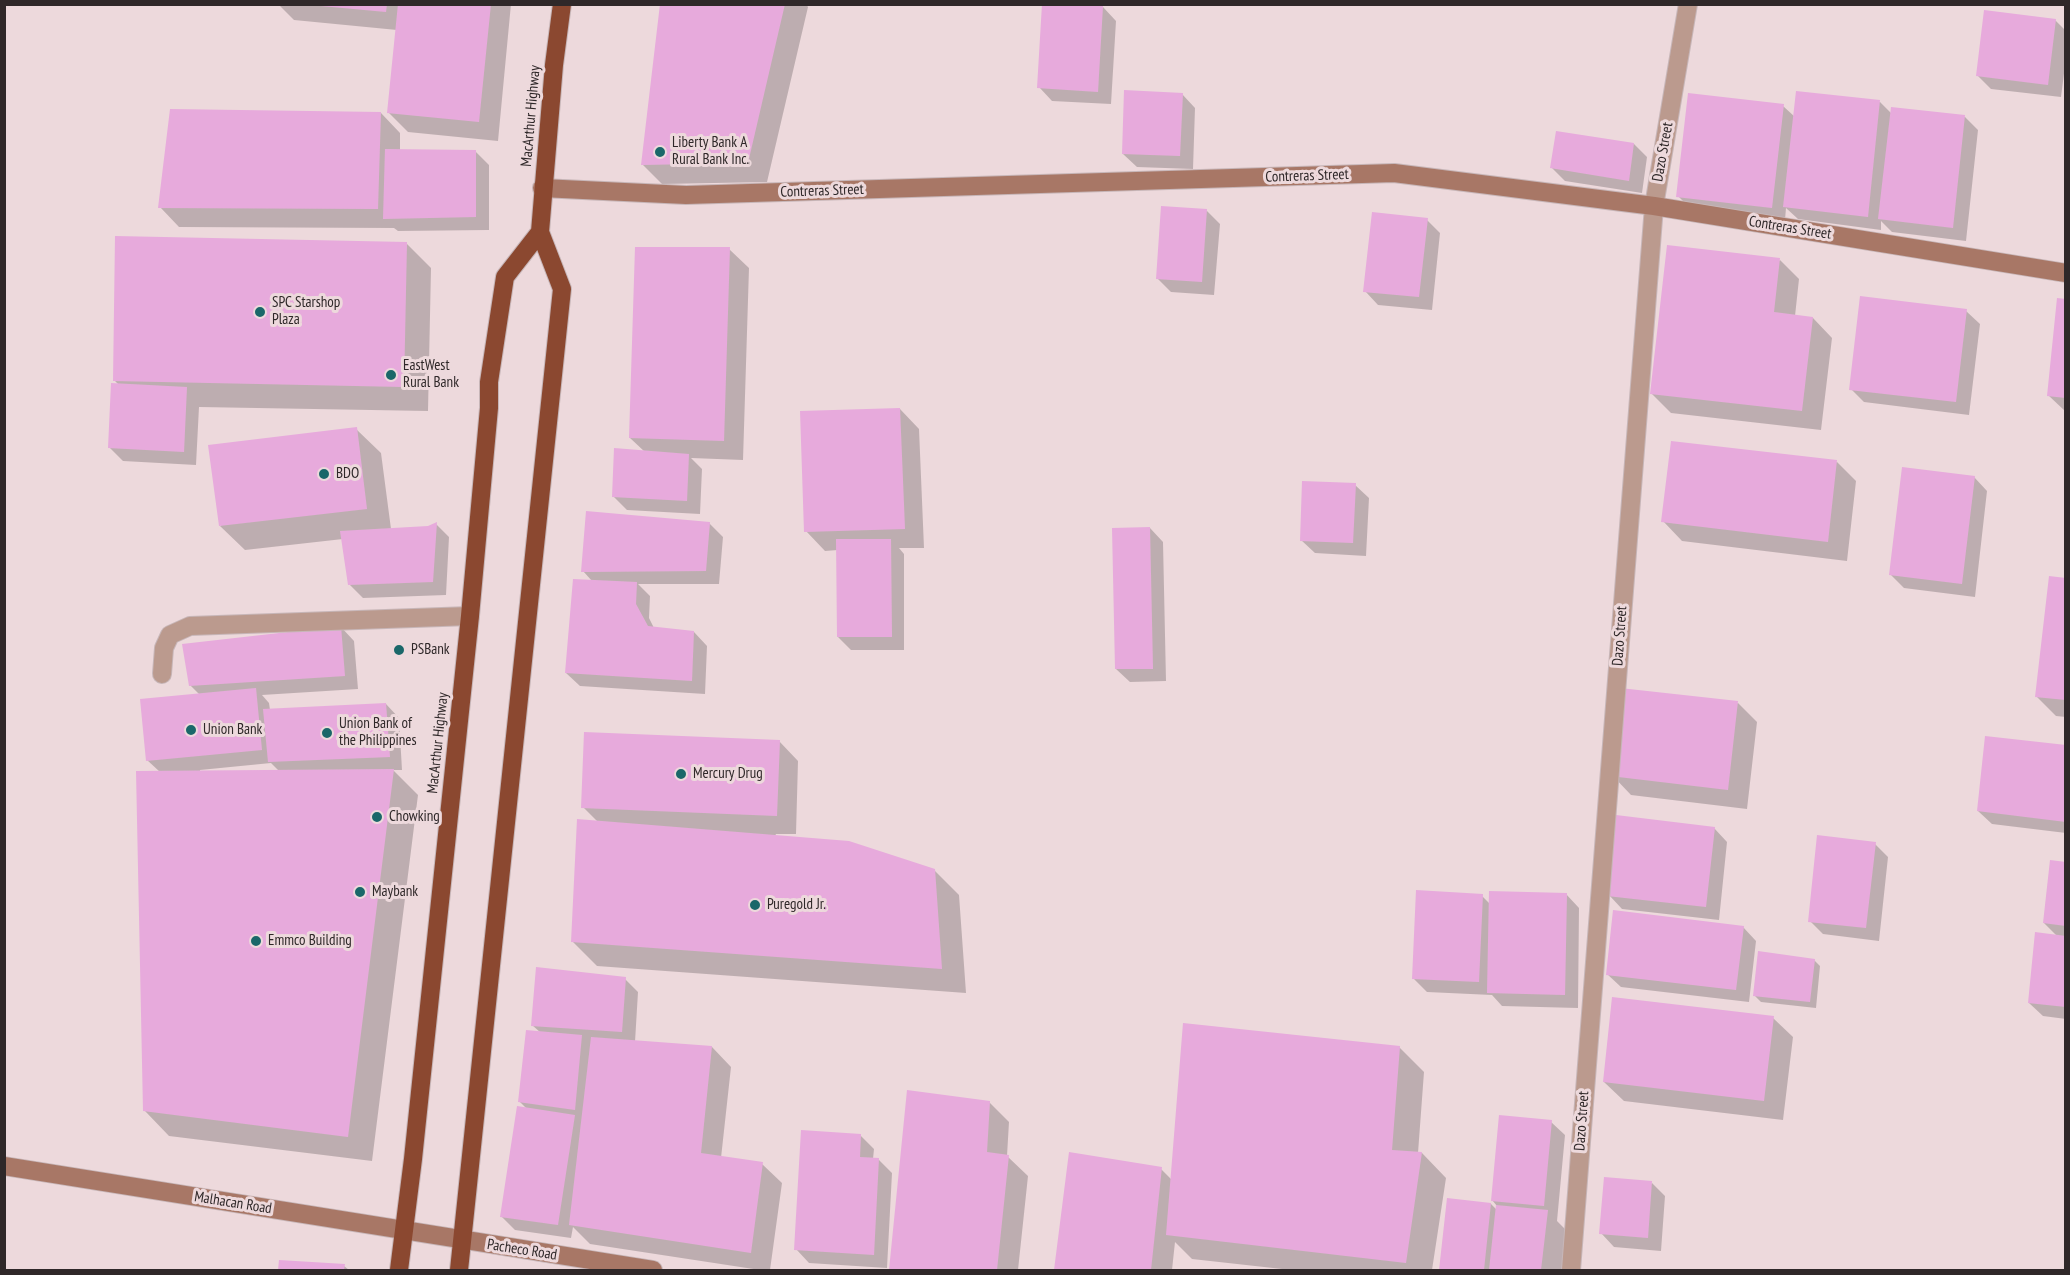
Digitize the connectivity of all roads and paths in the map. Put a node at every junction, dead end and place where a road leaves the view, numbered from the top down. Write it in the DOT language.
graph roads {
  1 [pos="562,4"];
  2 [pos="1688,4"];
  3 [pos="542,188"];
  4 [pos="1654,206"];
  5 [pos="540,232"];
  6 [pos="2066,273"];
  7 [pos="470,616"];
  8 [pos="162,674"];
  9 [pos="4,1166"];
  10 [pos="403,1230"];
  11 [pos="462,1241"];
  12 [pos="399,1270"];
  13 [pos="459,1270"];
  14 [pos="653,1270"];
  15 [pos="1571,1270"];
  1 -- 3 [label="highway, MacArthur Highway"];
  2 -- 4 [label="street, Dazo Street"];
  3 -- 4 [label="street, Contreras Street"];
  3 -- 5 [label="highway, MacArthur Highway"];
  4 -- 6 [label="street, Contreras Street"];
  4 -- 15 [label="street, Dazo Street"];
  5 -- 7 [label="highway, MacArthur Highway"];
  5 -- 11 [label="highway, MacArthur Highway"];
  7 -- 8 [label="street"];
  7 -- 10 [label="highway, MacArthur Highway"];
  9 -- 10 [label="street, Malhacan Road"];
  10 -- 11 [label="street, Malhacan Road"];
  10 -- 12 [label="highway, MacArthur Highway"];
  11 -- 13 [label="highway, MacArthur Highway"];
  11 -- 14 [label="street, Pacheco Road"];
}
